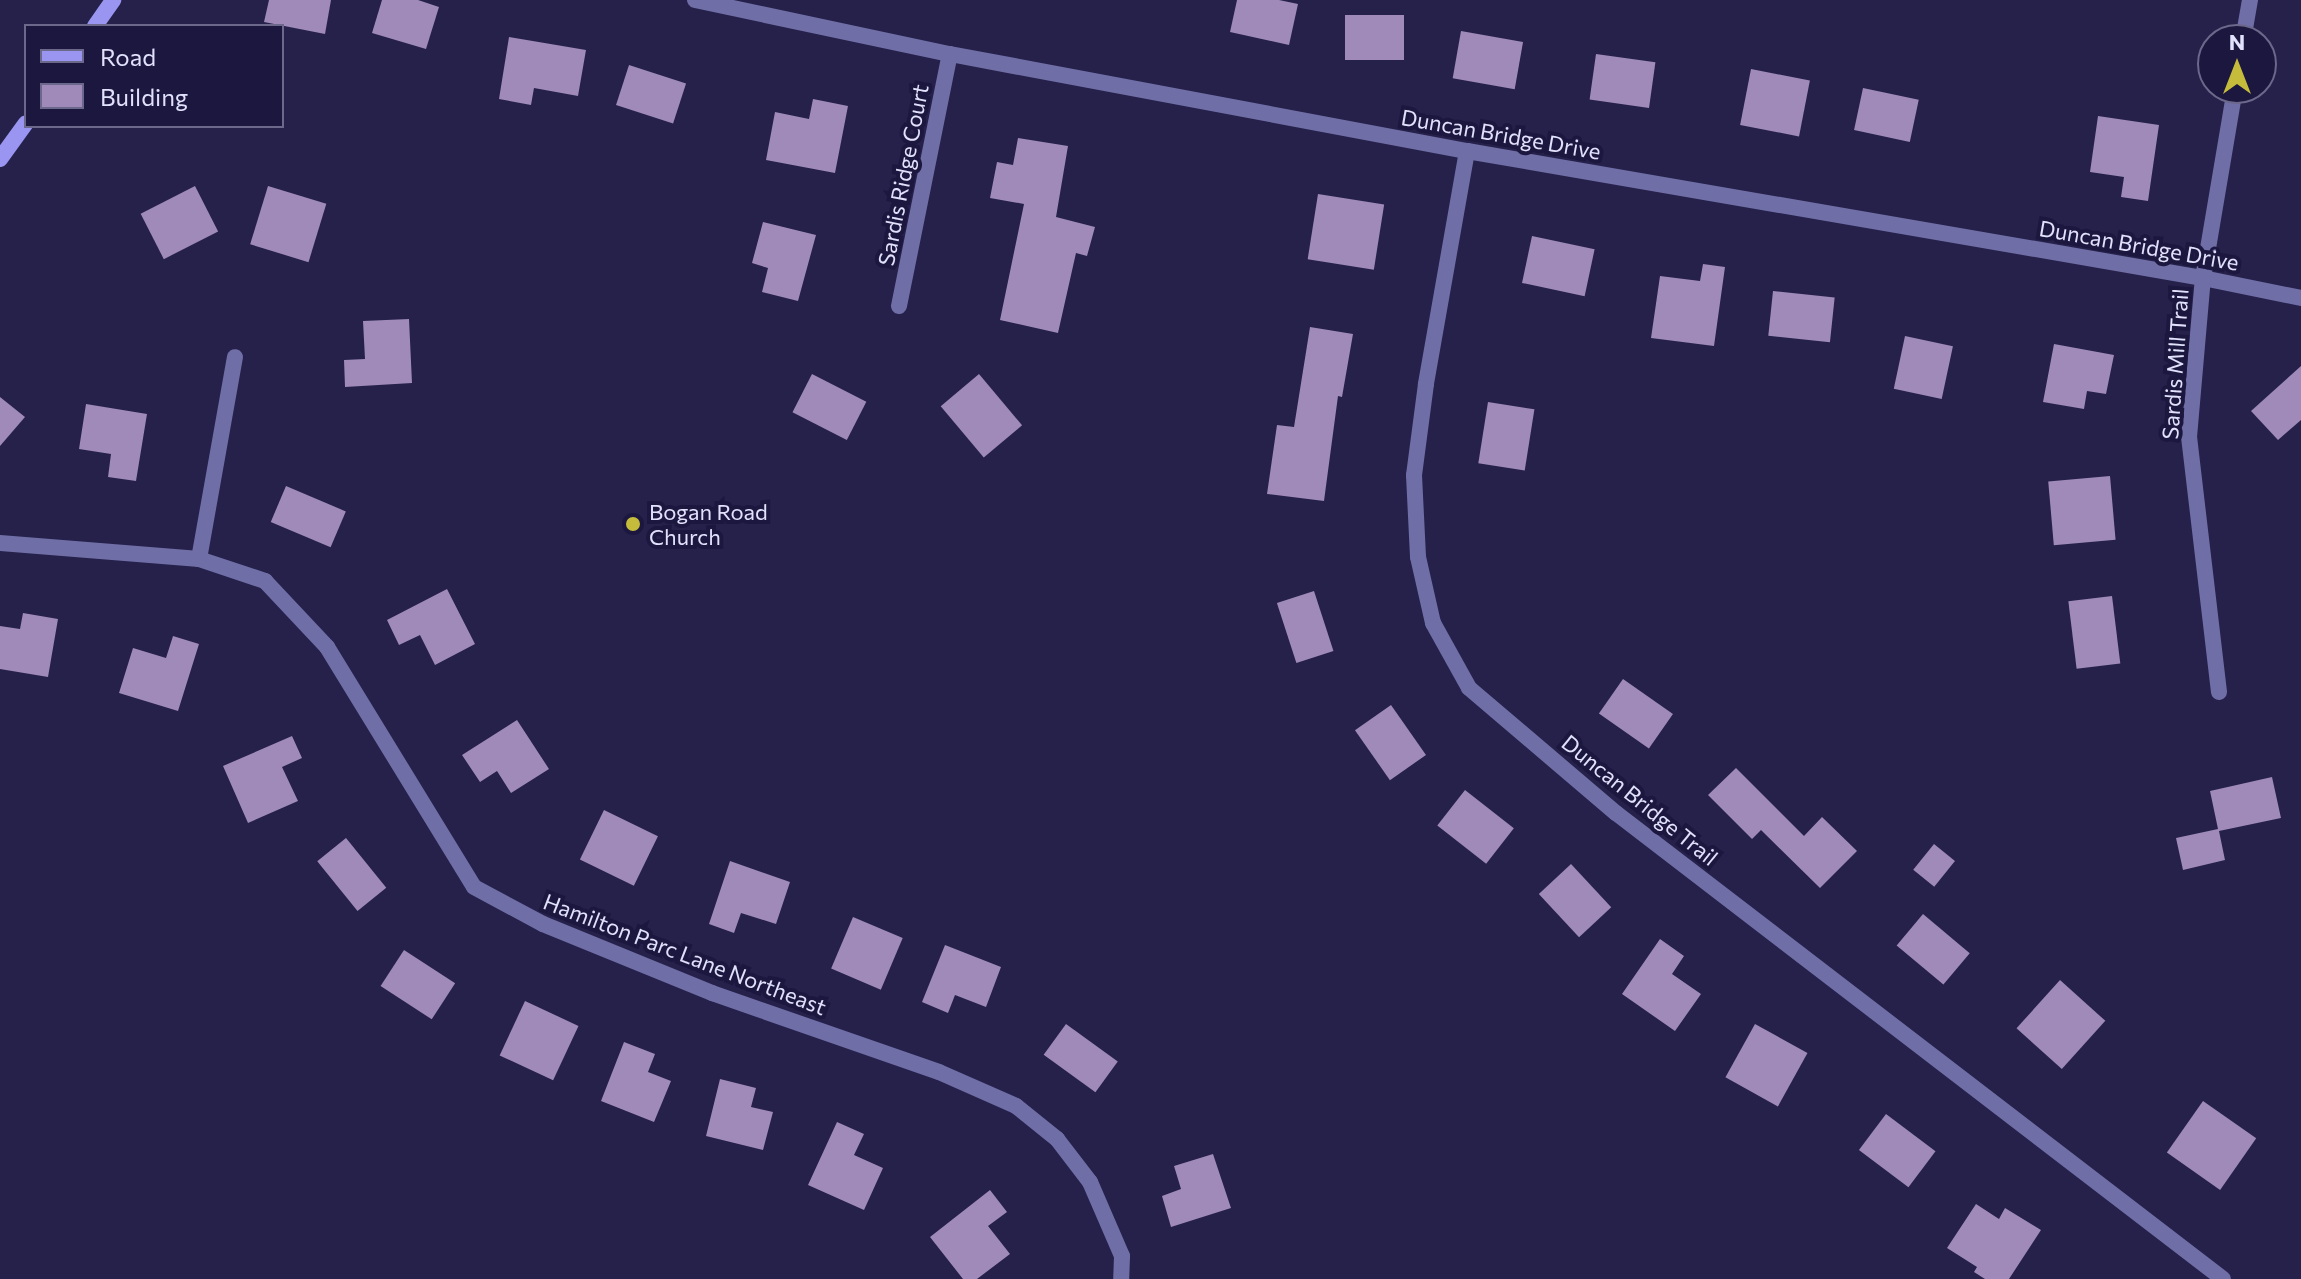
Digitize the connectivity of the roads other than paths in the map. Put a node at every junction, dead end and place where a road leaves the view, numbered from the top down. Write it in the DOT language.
graph roads {
  1 [pos="113,0"];
  2 [pos="695,0"];
  3 [pos="2250,0"];
  4 [pos="96,24"];
  5 [pos="2246,24"];
  6 [pos="950,54"];
  7 [pos="2232,104"];
  8 [pos="24,126"];
  9 [pos="1467,151"];
  10 [pos="0,159"];
  11 [pos="2203,278"];
  12 [pos="2301,298"];
  13 [pos="899,306"];
  14 [pos="235,357"];
  15 [pos="0,543"];
  16 [pos="199,559"];
  17 [pos="2219,692"];
  18 [pos="1121,1279"];
  19 [pos="2223,1279"];
  1 -- 4 [label="street"];
  2 -- 6 [label="street, Duncan Bridge Drive"];
  3 -- 5 [label="street"];
  6 -- 9 [label="street, Duncan Bridge Drive"];
  6 -- 13 [label="street, Sardis Ridge Court"];
  7 -- 11 [label="street, Sardis Mill Trail"];
  8 -- 10 [label="street"];
  9 -- 11 [label="street, Duncan Bridge Drive"];
  9 -- 19 [label="street, Duncan Bridge Trail"];
  11 -- 12 [label="street, Duncan Bridge Drive"];
  11 -- 17 [label="street, Sardis Mill Trail"];
  14 -- 16 [label="street"];
  15 -- 16 [label="street, Hamilton Parc Lane Northeast"];
  16 -- 18 [label="street, Hamilton Parc Lane Northeast"];
}
